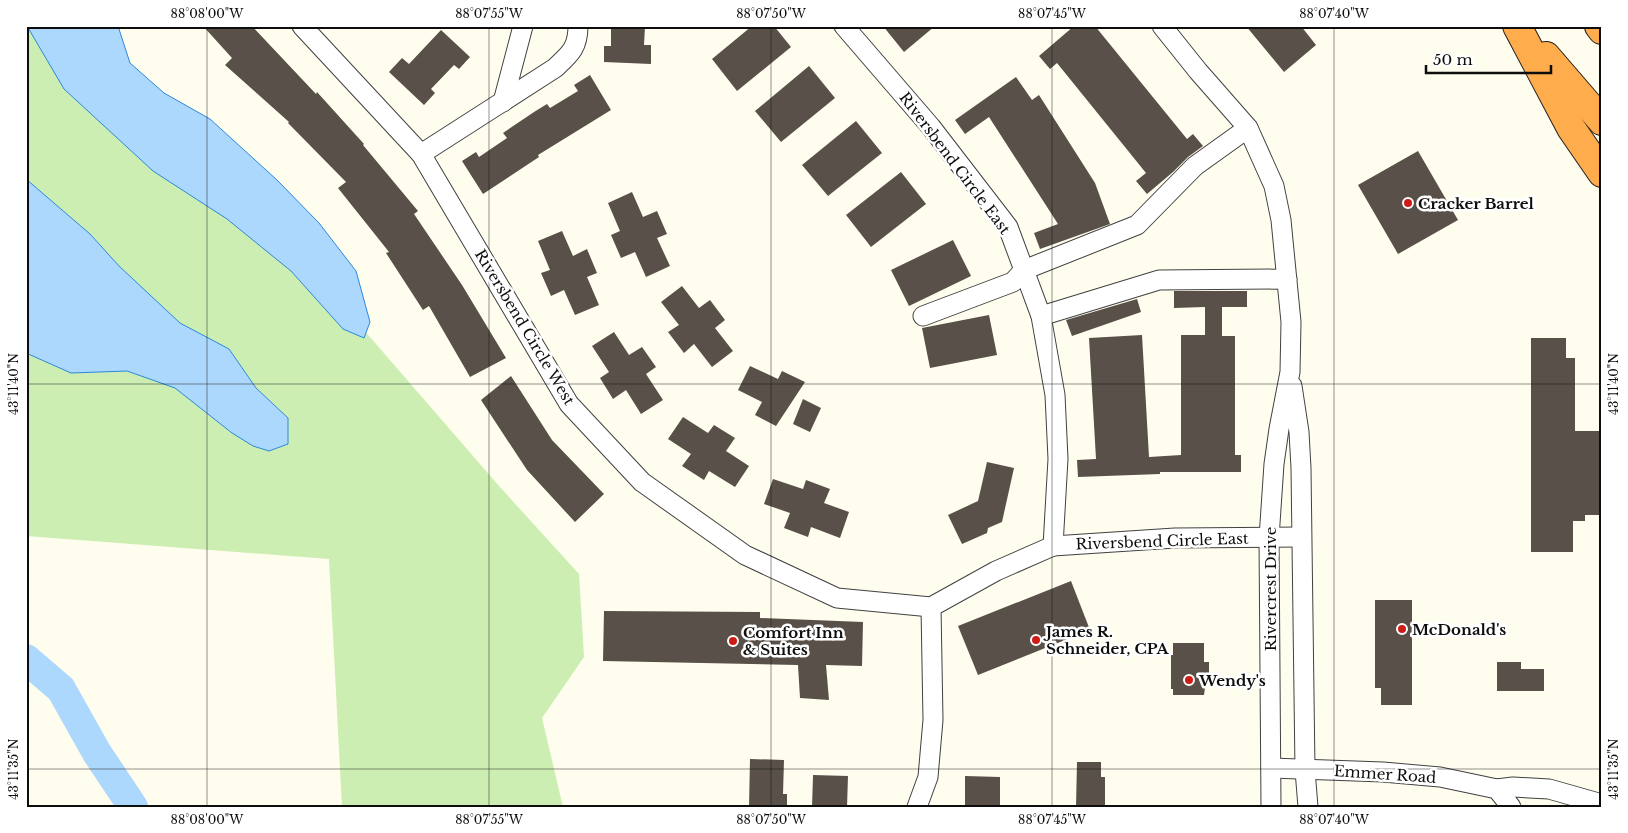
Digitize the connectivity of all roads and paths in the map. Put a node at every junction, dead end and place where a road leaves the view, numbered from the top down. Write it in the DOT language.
graph roads {
  1 [pos="302,26"];
  2 [pos="523,26"];
  3 [pos="578,26"];
  4 [pos="844,26"];
  5 [pos="1162,26"];
  6 [pos="1519,26"];
  7 [pos="1599,26"];
  8 [pos="1602,30"];
  9 [pos="503,102"];
  10 [pos="1602,121"];
  11 [pos="1248,128"];
  12 [pos="421,154"];
  13 [pos="1602,173"];
  14 [pos="1024,270"];
  15 [pos="1287,279"];
  16 [pos="923,316"];
  17 [pos="1041,316"];
  18 [pos="1290,372"];
  19 [pos="1301,537"];
  20 [pos="1269,538"];
  21 [pos="1053,546"];
  22 [pos="931,607"];
  23 [pos="1271,768"];
  24 [pos="1305,770"];
  25 [pos="1498,789"];
  26 [pos="1602,795"];
  27 [pos="1576,796"];
  28 [pos="1602,804"];
  29 [pos="917,807"];
  30 [pos="1270,807"];
  31 [pos="1308,807"];
  32 [pos="1511,807"];
  1 -- 12 [label="street, Riversbend Circle West"];
  2 -- 9 [label="street"];
  3 -- 9 [label="street"];
  4 -- 14 [label="street, Riversbend Circle East"];
  5 -- 11 [label="street, Rivercrest Drive"];
  6 -- 10 [label="highway"];
  6 -- 13 [label="highway"];
  7 -- 8 [label="highway"];
  9 -- 12 [label="street"];
  11 -- 14 [label="street"];
  11 -- 15 [label="street, Rivercrest Drive"];
  12 -- 22 [label="street, Riversbend Circle West"];
  14 -- 16 [label="street"];
  14 -- 17 [label="street, Riversbend Circle East"];
  15 -- 17 [label="street"];
  15 -- 18 [label="street, Rivercrest Drive"];
  17 -- 21 [label="street"];
  18 -- 19 [label="street, Rivercrest Drive"];
  18 -- 20 [label="street, Rivercrest Drive"];
  19 -- 20 [label="street, Riversbend Circle East"];
  19 -- 24 [label="street, Rivercrest Drive"];
  20 -- 21 [label="street, Riversbend Circle East"];
  20 -- 23 [label="street, Rivercrest Drive"];
  21 -- 22 [label="street"];
  22 -- 29 [label="street"];
  23 -- 24 [label="street, Emmer Road"];
  23 -- 30 [label="street, Rivercrest Drive"];
  24 -- 25 [label="street, Emmer Road"];
  24 -- 31 [label="street, Rivercrest Drive"];
  25 -- 27 [label="street, Emmer Road"];
  25 -- 32 [label="street"];
  26 -- 27 [label="street"];
  27 -- 28 [label="street, Emmer Road"];
}
